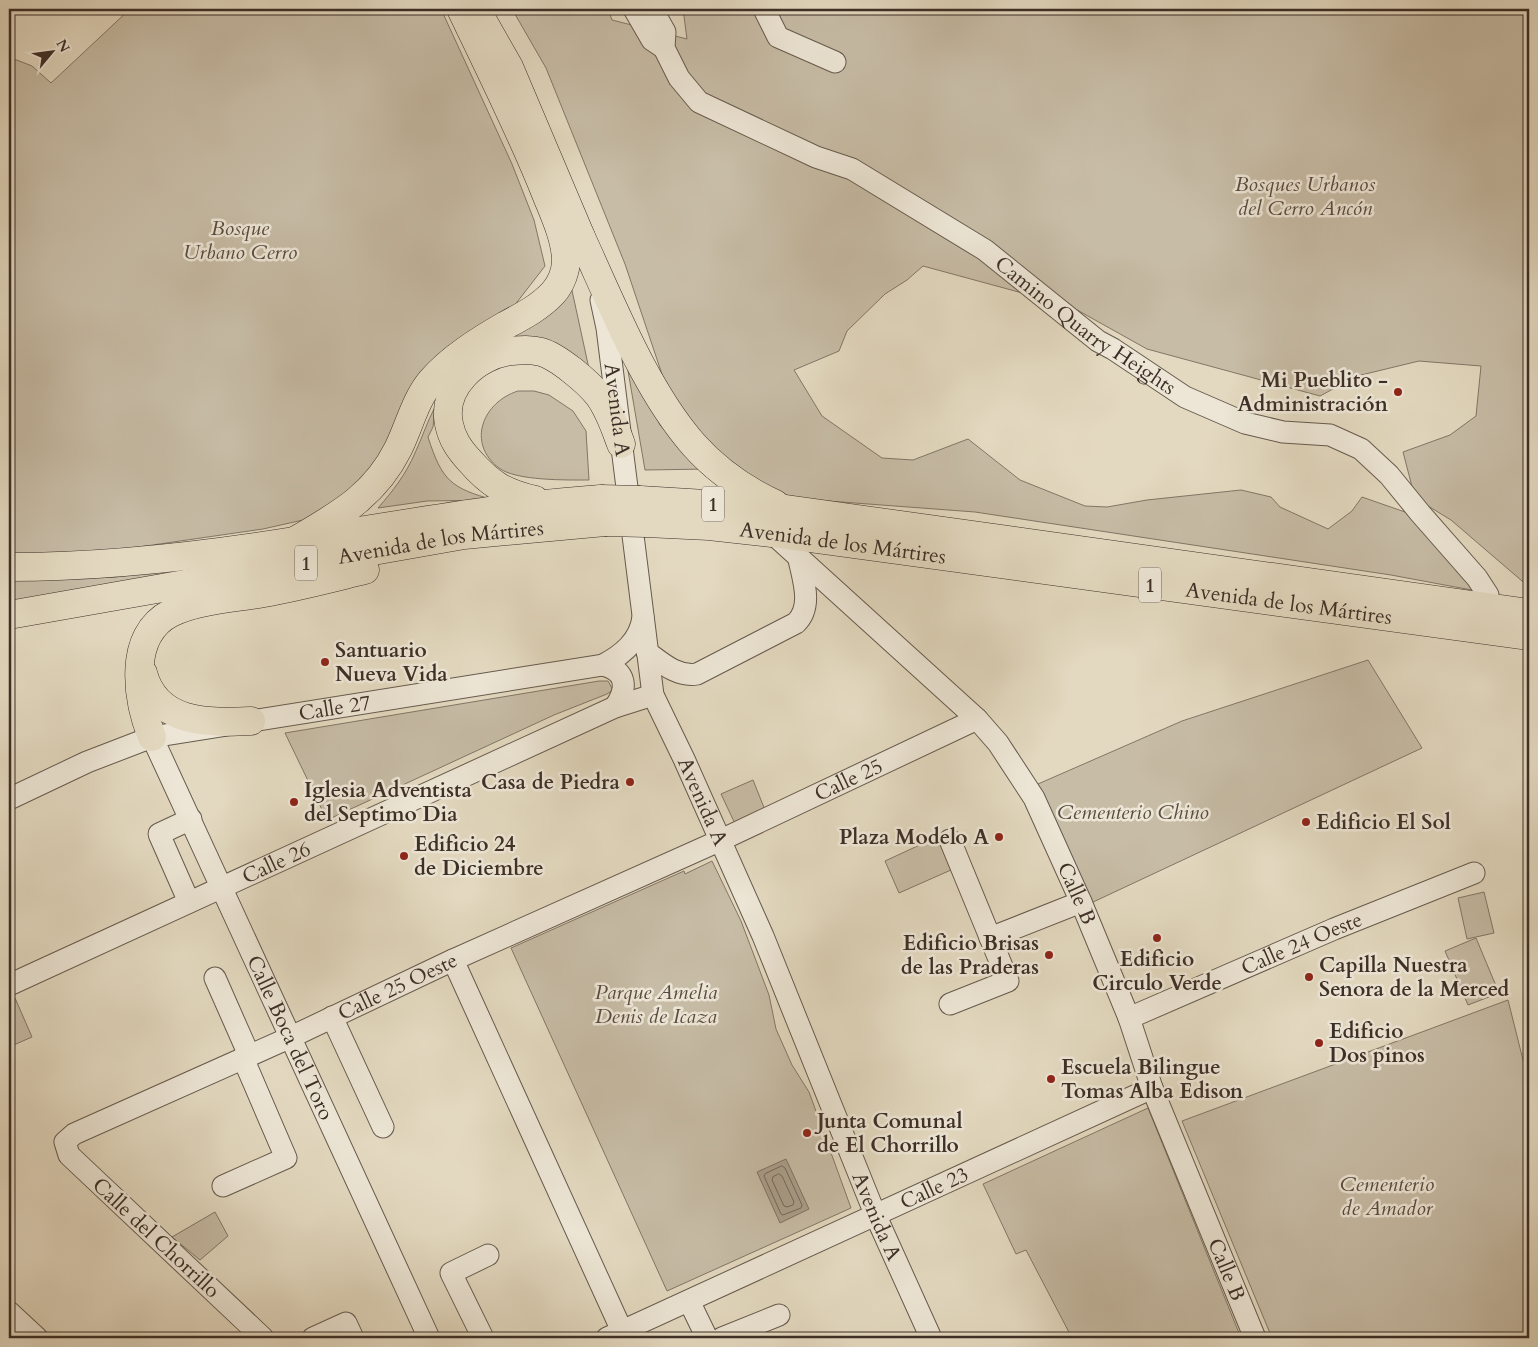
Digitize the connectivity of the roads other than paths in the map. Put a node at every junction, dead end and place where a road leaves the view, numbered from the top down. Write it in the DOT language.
graph roads {
  1 [pos="461,9"];
  2 [pos="476,9"];
  3 [pos="634,9"];
  4 [pos="652,9"];
  5 [pos="764,9"];
  6 [pos="664,48"];
  7 [pos="835,62"];
  8 [pos="581,237"];
  9 [pos="621,444"];
  10 [pos="547,503"];
  11 [pos="786,509"];
  12 [pos="603,511"];
  13 [pos="643,511"];
  14 [pos="772,533"];
  15 [pos="464,535"];
  16 [pos="293,542"];
  17 [pos="798,555"];
  18 [pos="9,567"];
  19 [pos="1487,607"];
  20 [pos="643,612"];
  21 [pos="1529,613"];
  22 [pos="9,615"];
  23 [pos="1529,636"];
  24 [pos="647,652"];
  25 [pos="142,658"];
  26 [pos="603,665"];
  27 [pos="653,695"];
  28 [pos="616,707"];
  29 [pos="977,719"];
  30 [pos="251,721"];
  31 [pos="152,737"];
  32 [pos="9,799"];
  33 [pos="191,819"];
  34 [pos="721,840"];
  35 [pos="950,840"];
  36 [pos="1474,873"];
  37 [pos="222,887"];
  38 [pos="189,902"];
  39 [pos="1081,902"];
  40 [pos="990,938"];
  41 [pos="452,960"];
  42 [pos="215,978"];
  43 [pos="9,985"];
  44 [pos="950,1004"];
  45 [pos="332,1017"];
  46 [pos="1129,1018"];
  47 [pos="291,1036"];
  48 [pos="246,1057"];
  49 [pos="1152,1088"];
  50 [pos="383,1127"];
  51 [pos="74,1134"];
  52 [pos="223,1186"];
  53 [pos="875,1214"];
  54 [pos="488,1255"];
  55 [pos="689,1300"];
  56 [pos="9,1312"];
  57 [pos="779,1315"];
  58 [pos="614,1335"];
  59 [pos="37,1338"];
  60 [pos="263,1338"];
  61 [pos="314,1338"];
  62 [pos="353,1338"];
  63 [pos="430,1338"];
  64 [pos="483,1338"];
  65 [pos="707,1338"];
  66 [pos="722,1338"];
  67 [pos="931,1338"];
  68 [pos="1255,1338"];
  1 -- 16 [label="main road"];
  2 -- 8 [label="main road"];
  3 -- 6 [label="street, Camino Quarry Heights"];
  4 -- 6 [label="street, Camino Quarry Heights"];
  5 -- 7 [label="street"];
  6 -- 19 [label="street, Camino Quarry Heights"];
  8 -- 9 [label="street, Avenida A"];
  8 -- 11 [label="main road"];
  9 -- 10 [label="main road"];
  9 -- 20 [label="street, Avenida A"];
  10 -- 12 [label="main road, Avenida de los Mártires / 1"];
  10 -- 16 [label="main road, Avenida de los Mártires / 1"];
  11 -- 13 [label="main road, Avenida de los Mártires / 1"];
  11 -- 19 [label="main road, Avenida de los Mártires / 1"];
  12 -- 13 [label="main road, Avenida de los Mártires / 1, bridge"];
  12 -- 15 [label="main road, Avenida de los Mártires / 1"];
  13 -- 14 [label="main road, Avenida de los Mártires / 1"];
  14 -- 17 [label="street, Calle B"];
  14 -- 23 [label="main road, Avenida de los Mártires / 1"];
  15 -- 22 [label="main road, Avenida de los Mártires / 1"];
  15 -- 25 [label="main road"];
  16 -- 18 [label="main road, Avenida de los Mártires / 1"];
  17 -- 24 [label="street"];
  17 -- 29 [label="street, Calle B"];
  19 -- 21 [label="main road, Avenida de los Mártires / 1"];
  20 -- 24 [label="street, Avenida A"];
  20 -- 26 [label="street, Calle 27"];
  24 -- 27 [label="street, Avenida A"];
  25 -- 30 [label="main road"];
  25 -- 31 [label="main road"];
  26 -- 28 [label="street"];
  26 -- 30 [label="street, Calle 27"];
  27 -- 28 [label="street, Calle 26"];
  27 -- 34 [label="street, Avenida A"];
  28 -- 37 [label="street, Calle 26"];
  29 -- 34 [label="street, Calle 25"];
  29 -- 39 [label="street, Calle B"];
  30 -- 31 [label="street, Calle 27"];
  31 -- 32 [label="street, Calle 27"];
  31 -- 33 [label="street, Calle Boca del Toro"];
  33 -- 37 [label="street, Calle Boca del Toro"];
  33 -- 38 [label="street"];
  34 -- 41 [label="street, Calle 25 Oeste"];
  34 -- 53 [label="street, Avenida A"];
  35 -- 40 [label="street"];
  36 -- 46 [label="street, Calle 24 Oeste"];
  37 -- 38 [label="street, Calle 26"];
  37 -- 47 [label="street, Calle Boca del Toro"];
  38 -- 43 [label="street, Calle 26"];
  39 -- 40 [label="street"];
  39 -- 46 [label="street, Calle B"];
  40 -- 44 [label="street"];
  41 -- 45 [label="street, Calle 25 Oeste"];
  41 -- 58 [label="street"];
  42 -- 48 [label="street"];
  45 -- 47 [label="street, Calle 25 Oeste"];
  45 -- 50 [label="street"];
  46 -- 49 [label="street, Calle B"];
  47 -- 48 [label="street, Calle 25 Oeste"];
  47 -- 63 [label="street, Calle Boca del Toro"];
  48 -- 51 [label="street, Calle 25 Oeste"];
  48 -- 52 [label="street"];
  49 -- 53 [label="street, Calle 23"];
  49 -- 68 [label="street, Calle B"];
  51 -- 60 [label="street, Calle del Chorrillo"];
  53 -- 55 [label="street, Calle 23"];
  53 -- 67 [label="street, Avenida A"];
  54 -- 64 [label="street"];
  55 -- 58 [label="street, Calle 23"];
  55 -- 65 [label="street"];
  56 -- 59 [label="street"];
  57 -- 66 [label="street"];
  61 -- 62 [label="street"];
}
